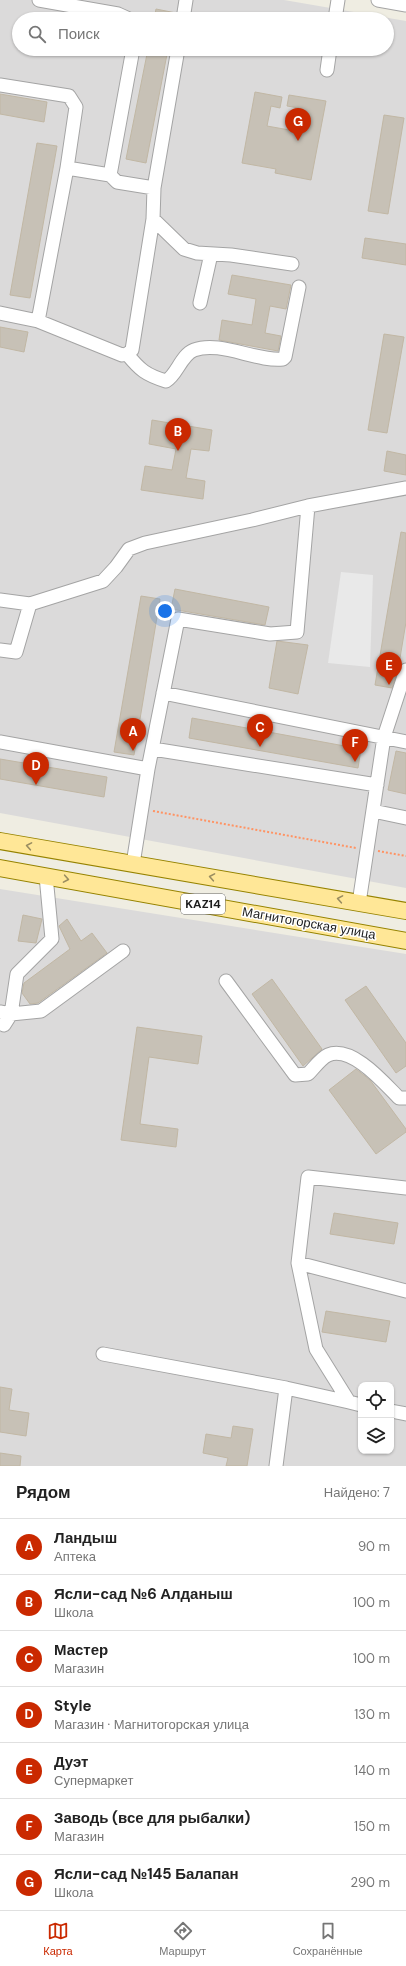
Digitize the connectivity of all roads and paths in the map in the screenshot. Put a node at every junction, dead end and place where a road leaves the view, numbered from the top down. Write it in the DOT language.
graph roads {
  1 [pos="39,0"];
  2 [pos="186,0"];
  3 [pos="338,0"];
  4 [pos="378,0"];
  5 [pos="406,5"];
  6 [pos="107,12"];
  7 [pos="184,12"];
  8 [pos="336,12"];
  9 [pos="132,56"];
  10 [pos="177,56"];
  11 [pos="329,56"];
  12 [pos="327,70"];
  13 [pos="0,85"];
  14 [pos="66,168"];
  15 [pos="110,175"];
  16 [pos="154,188"];
  17 [pos="153,219"];
  18 [pos="211,254"];
  19 [pos="292,264"];
  20 [pos="299,287"];
  21 [pos="200,303"];
  22 [pos="0,313"];
  23 [pos="38,321"];
  24 [pos="127,354"];
  25 [pos="406,488"];
  26 [pos="308,506"];
  27 [pos="0,600"];
  28 [pos="30,604"];
  29 [pos="0,650"];
  30 [pos="406,670"];
  31 [pos="163,694"];
  32 [pos="384,738"];
  33 [pos="0,742"];
  34 [pos="406,742"];
  35 [pos="153,749"];
  36 [pos="148,769"];
  37 [pos="377,785"];
  38 [pos="142,809"];
  39 [pos="373,811"];
  40 [pos="406,818"];
  41 [pos="0,841"];
  42 [pos="367,850"];
  43 [pos="406,856"];
  44 [pos="133,864"];
  45 [pos="0,868"];
  46 [pos="46,876"];
  47 [pos="359,903"];
  48 [pos="406,911"];
  49 [pos="406,941"];
  50 [pos="123,951"];
  51 [pos="226,981"];
  52 [pos="5,1017"];
  53 [pos="406,1098"];
  54 [pos="406,1188"];
  55 [pos="298,1263"];
  56 [pos="406,1291"];
  57 [pos="103,1354"];
  58 [pos="286,1388"];
  59 [pos="355,1403"];
  60 [pos="394,1412"];
  61 [pos="406,1414"];
  62 [pos="276,1466"];
  1 -- 6 [label="street"];
  2 -- 7 [label="street"];
  3 -- 8 [label="street"];
  4 -- 5 [label="street"];
  9 -- 15 [label="street"];
  10 -- 16 [label="street"];
  11 -- 12 [label="street"];
  13 -- 14 [label="street"];
  14 -- 15 [label="street"];
  14 -- 23 [label="street"];
  15 -- 16 [label="street"];
  16 -- 17 [label="street"];
  17 -- 18 [label="street"];
  17 -- 24 [label="street"];
  18 -- 19 [label="street"];
  18 -- 21 [label="street"];
  20 -- 24 [label="street"];
  22 -- 23 [label="street"];
  23 -- 24 [label="street"];
  25 -- 26 [label="street"];
  26 -- 28 [label="street"];
  26 -- 31 [label="street"];
  27 -- 28 [label="street"];
  28 -- 29 [label="street"];
  30 -- 32 [label="street"];
  31 -- 32 [label="street"];
  31 -- 35 [label="street"];
  32 -- 34 [label="street"];
  32 -- 37 [label="street"];
  33 -- 36 [label="street"];
  35 -- 36 [label="street"];
  35 -- 37 [label="street"];
  36 -- 38 [label="street"];
  37 -- 39 [label="street"];
  38 -- 42 [label="path"];
  38 -- 44 [label="street"];
  39 -- 40 [label="street"];
  39 -- 42 [label="street"];
  44 -- 41 [label="main road, KAZ14, one-way"];
  42 -- 43 [label="path"];
  42 -- 47 [label="street"];
  47 -- 44 [label="main road, KAZ14, one-way"];
  45 -- 46 [label="main road, Магнитогорская улица / KAZ14"];
  46 -- 49 [label="main road, Магнитогорская улица / KAZ14, one-way"];
  46 -- 52 [label="street"];
  47 -- 48 [label="main road, KAZ14"];
  50 -- 52 [label="street"];
  51 -- 53 [label="street"];
  54 -- 55 [label="street"];
  55 -- 56 [label="street"];
  55 -- 59 [label="street"];
  57 -- 58 [label="street"];
  58 -- 59 [label="street"];
  58 -- 62 [label="street"];
  60 -- 61 [label="street"];
}
